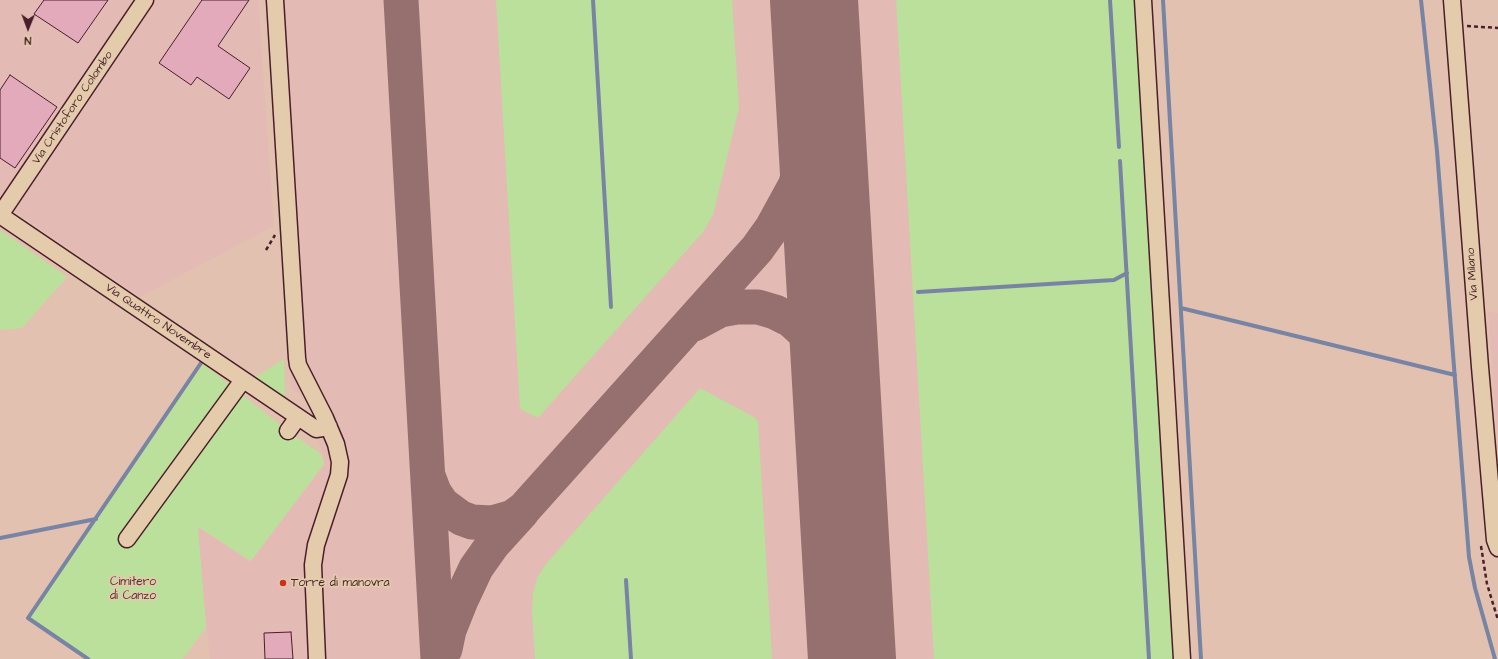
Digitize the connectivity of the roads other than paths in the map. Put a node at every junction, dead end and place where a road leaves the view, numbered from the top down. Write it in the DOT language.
graph roads {
  1 [pos="144,0"];
  2 [pos="275,0"];
  3 [pos="1142,0"];
  4 [pos="1452,0"];
  5 [pos="0,215"];
  6 [pos="243,380"];
  7 [pos="298,417"];
  8 [pos="322,428"];
  9 [pos="288,431"];
  10 [pos="127,539"];
  11 [pos="1498,548"];
  12 [pos="317,659"];
  13 [pos="1182,659"];
  1 -- 5 [label="street, Via Cristoforo Colombo"];
  2 -- 8 [label="street"];
  3 -- 13 [label="street"];
  4 -- 11 [label="street, Via Milano"];
  5 -- 6 [label="street, Via Quattro Novembre"];
  6 -- 7 [label="street, Via Quattro Novembre"];
  6 -- 10 [label="street"];
  7 -- 8 [label="street, Via Quattro Novembre"];
  7 -- 9 [label="street"];
  8 -- 12 [label="street"];
}
